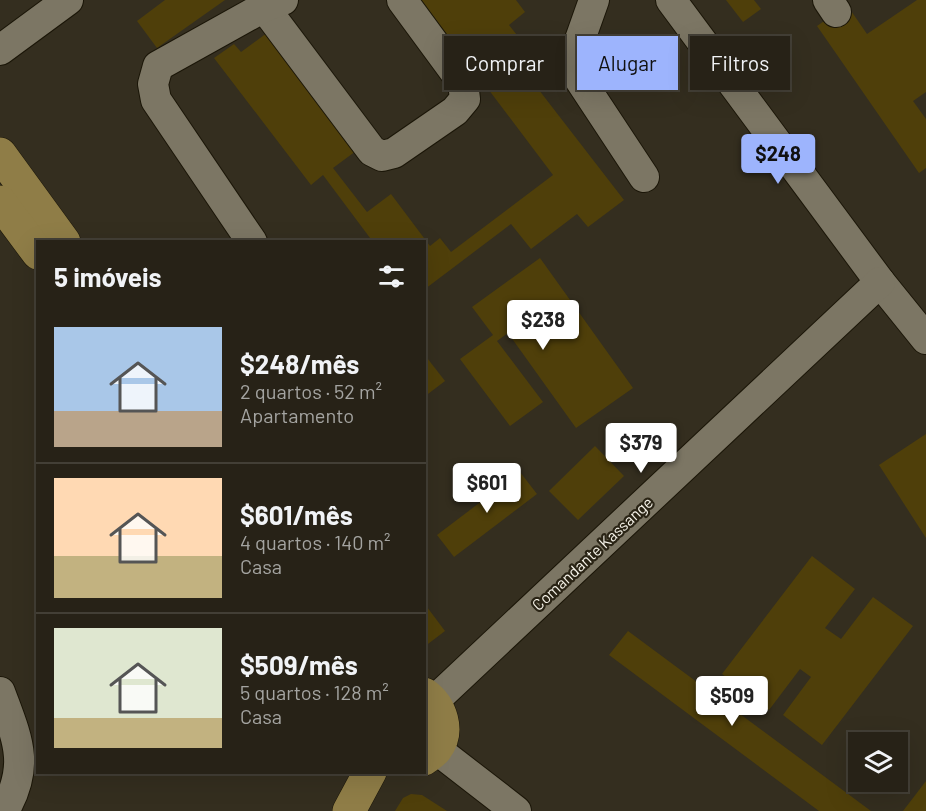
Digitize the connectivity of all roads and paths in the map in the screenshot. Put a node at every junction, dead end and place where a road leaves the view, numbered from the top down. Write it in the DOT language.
graph roads {
  1 [pos="68,0"];
  2 [pos="402,0"];
  3 [pos="594,0"];
  4 [pos="671,0"];
  5 [pos="274,4"];
  6 [pos="0,50"];
  7 [pos="0,154"];
  8 [pos="644,177"];
  9 [pos="0,202"];
  10 [pos="63,240"];
  11 [pos="251,240"];
  12 [pos="36,250"];
  13 [pos="880,282"];
  14 [pos="926,339"];
  15 [pos="0,692"];
  16 [pos="429,698"];
  17 [pos="430,754"];
  18 [pos="369,774"];
  19 [pos="4,811"];
  20 [pos="349,811"];
  21 [pos="516,811"];
  1 -- 6 [label="street"];
  2 -- 5 [label="street"];
  3 -- 8 [label="street"];
  4 -- 13 [label="street"];
  5 -- 11 [label="street"];
  7 -- 10 [label="main road"];
  9 -- 12 [label="main road"];
  13 -- 14 [label="street"];
  13 -- 16 [label="street, Comandante Kassange"];
  15 -- 19 [label="street"];
  16 -- 17 [label="main road"];
  17 -- 21 [label="street"];
  18 -- 20 [label="main road"];
}
